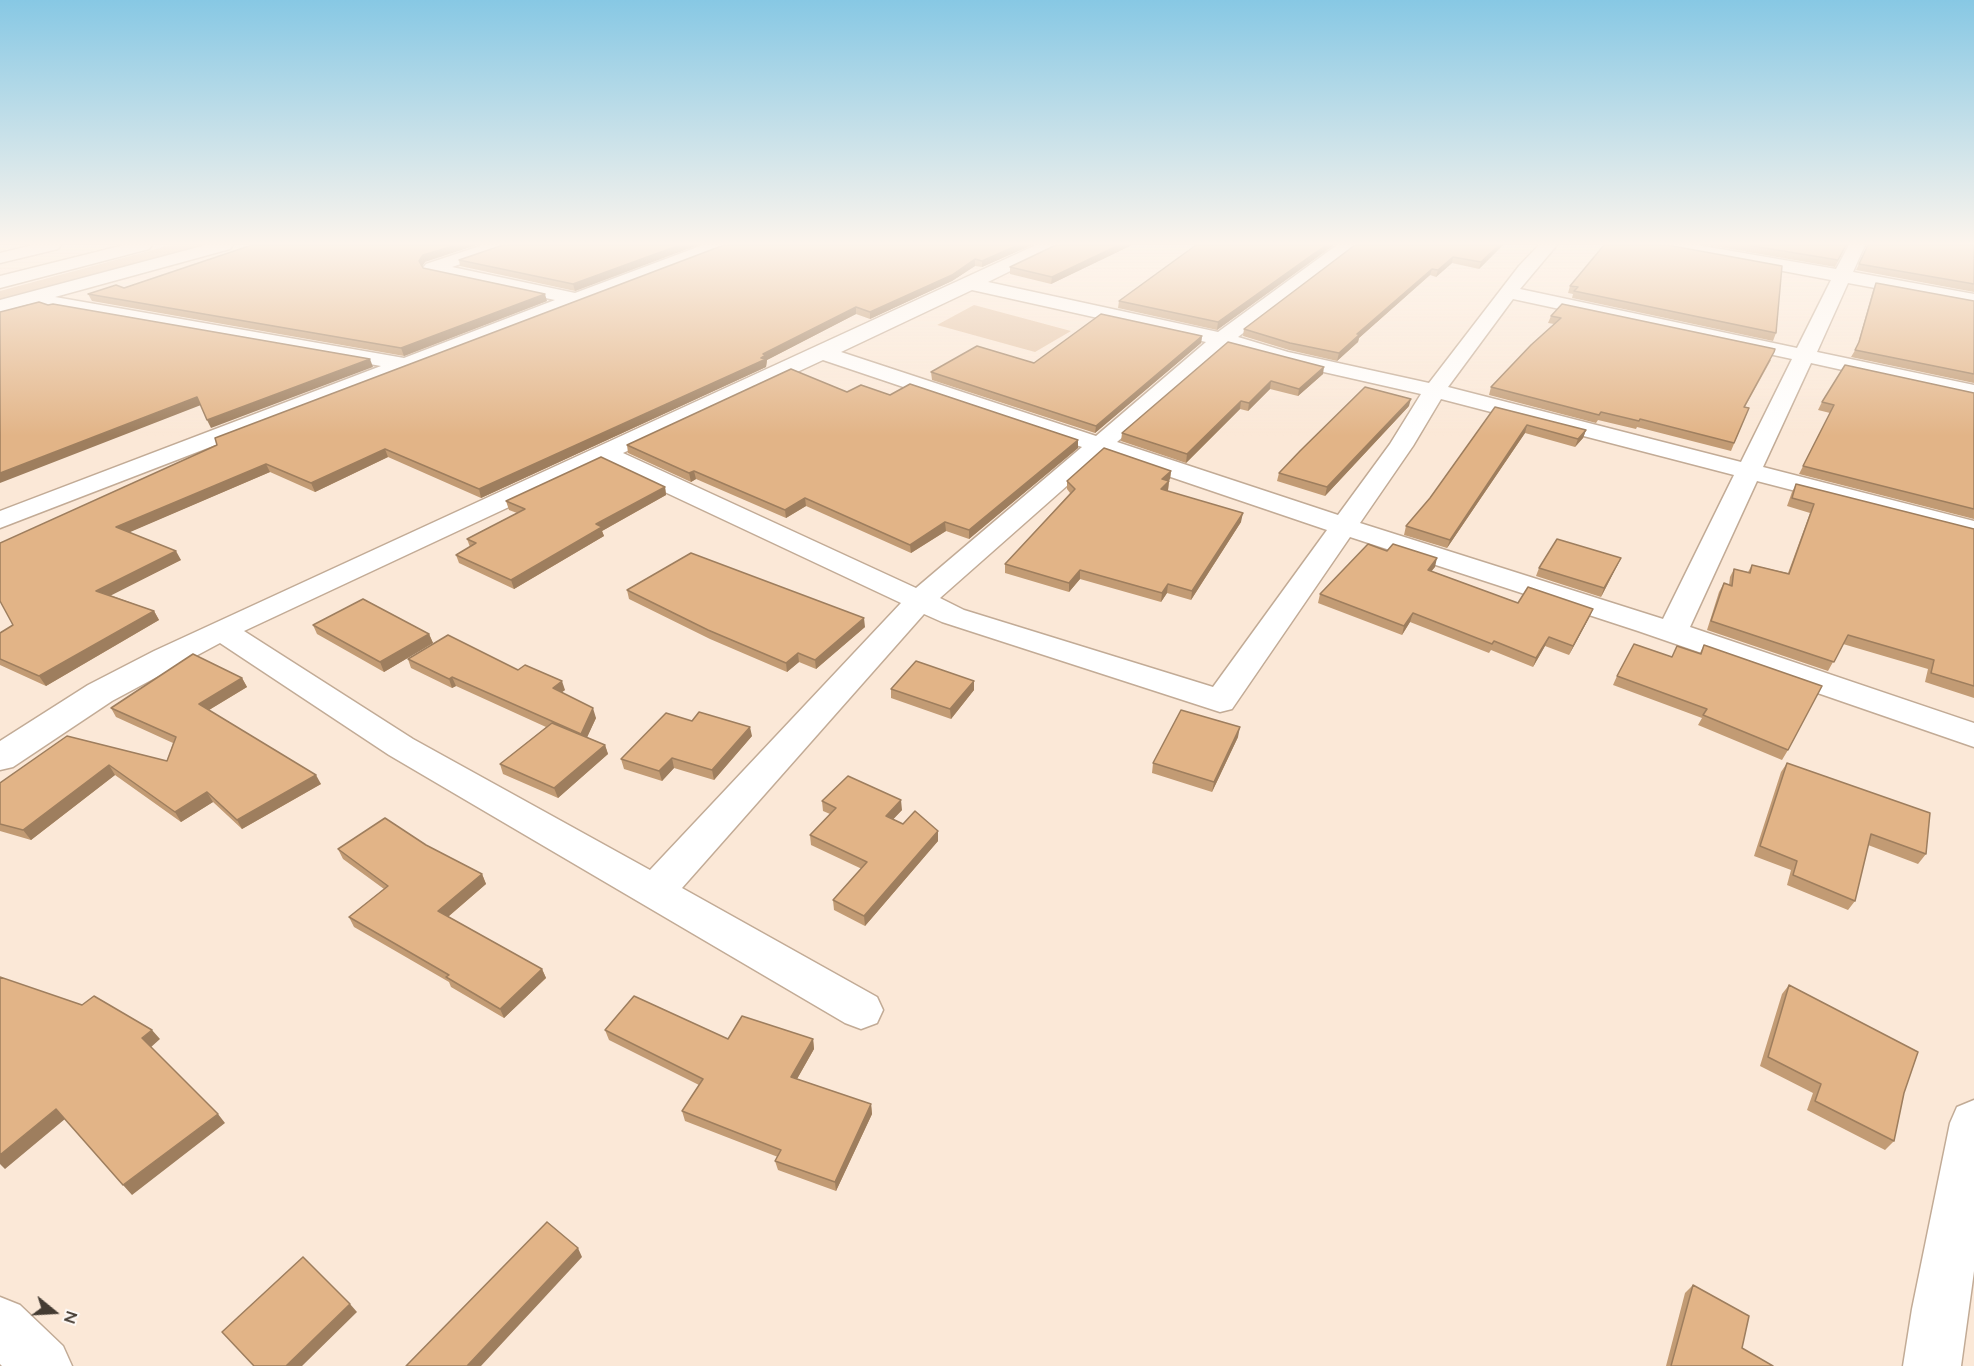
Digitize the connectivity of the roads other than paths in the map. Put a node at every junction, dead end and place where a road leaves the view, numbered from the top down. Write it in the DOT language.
graph roads {
  1 [pos="89,309"];
  2 [pos="549,309"];
  3 [pos="916,309"];
  4 [pos="1083,309"];
  5 [pos="1262,309"];
  6 [pos="1497,309"];
  7 [pos="1586,309"];
  8 [pos="1826,309"];
  9 [pos="1222,339"];
  10 [pos="821,352"];
  11 [pos="1803,356"];
  12 [pos="404,364"];
  13 [pos="1436,392"];
  14 [pos="1974,392"];
  15 [pos="1100,445"];
  16 [pos="602,453"];
  17 [pos="1748,471"];
  18 [pos="0,520"];
  19 [pos="1345,526"];
  20 [pos="1974,529"];
  21 [pos="919,601"];
  22 [pos="222,631"];
  23 [pos="1672,632"];
  24 [pos="1974,735"];
  25 [pos="0,758"];
  26 [pos="654,892"];
  27 [pos="861,1010"];
  28 [pos="1974,1123"];
  29 [pos="0,1325"];
  30 [pos="43,1366"];
  31 [pos="1932,1366"];
  1 -- 12 [label="main road"];
  2 -- 12 [label="main road"];
  3 -- 10 [label="main road"];
  4 -- 9 [label="main road"];
  5 -- 9 [label="main road"];
  6 -- 13 [label="main road"];
  7 -- 11 [label="main road"];
  8 -- 11 [label="main road"];
  9 -- 13 [label="main road"];
  9 -- 15 [label="main road"];
  10 -- 15 [label="main road"];
  10 -- 16 [label="main road"];
  11 -- 14 [label="main road"];
  11 -- 17 [label="main road"];
  12 -- 18 [label="main road"];
  13 -- 17 [label="main road"];
  13 -- 19 [label="main road"];
  15 -- 19 [label="main road"];
  15 -- 21 [label="main road"];
  16 -- 21 [label="main road"];
  16 -- 22 [label="main road"];
  17 -- 20 [label="main road"];
  17 -- 23 [label="main road"];
  19 -- 21 [label="main road"];
  19 -- 23 [label="main road"];
  21 -- 26 [label="main road"];
  22 -- 25 [label="main road"];
  22 -- 26 [label="main road"];
  23 -- 24 [label="main road"];
  26 -- 27 [label="main road"];
  28 -- 31 [label="main road"];
  29 -- 30 [label="main road"];
}
